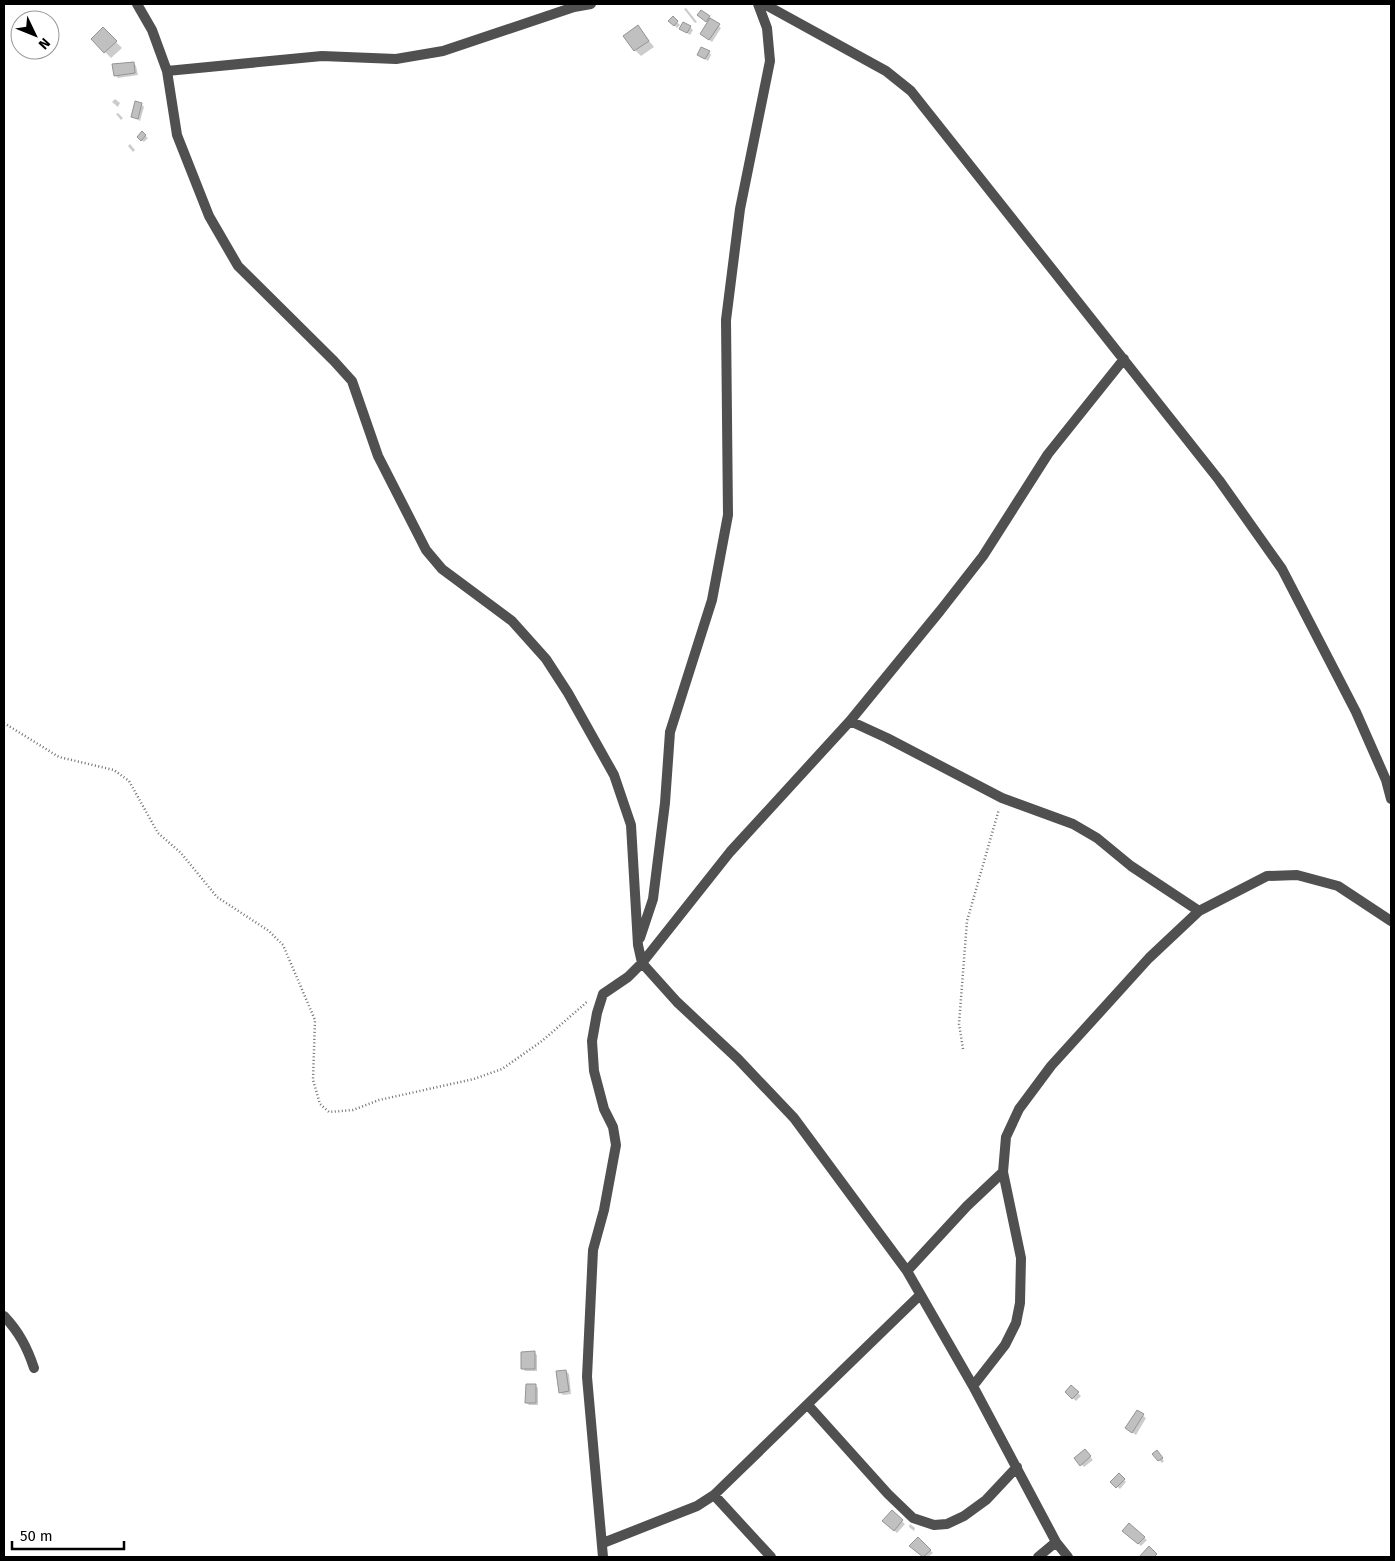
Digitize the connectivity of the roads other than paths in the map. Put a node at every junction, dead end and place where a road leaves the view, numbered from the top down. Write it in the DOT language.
graph roads {
  1 [pos="137,4"];
  2 [pos="591,4"];
  3 [pos="758,4"];
  4 [pos="764,4"];
  5 [pos="166,71"];
  6 [pos="1124,359"];
  7 [pos="850,721"];
  8 [pos="1391,799"];
  9 [pos="1199,911"];
  10 [pos="1391,921"];
  11 [pos="638,945"];
  12 [pos="642,963"];
  13 [pos="1003,1172"];
  14 [pos="907,1271"];
  15 [pos="920,1295"];
  16 [pos="4,1316"];
  17 [pos="34,1368"];
  18 [pos="973,1386"];
  19 [pos="808,1405"];
  20 [pos="1016,1467"];
  21 [pos="714,1495"];
  22 [pos="1056,1542"];
  23 [pos="602,1543"];
  24 [pos="603,1557"];
  25 [pos="771,1557"];
  26 [pos="1038,1557"];
  27 [pos="1068,1557"];
  1 -- 5 [label="street"];
  2 -- 5 [label="street"];
  3 -- 11 [label="street"];
  4 -- 6 [label="street"];
  5 -- 11 [label="street"];
  6 -- 7 [label="street"];
  6 -- 8 [label="street"];
  7 -- 9 [label="street"];
  7 -- 12 [label="street"];
  9 -- 10 [label="street"];
  9 -- 13 [label="street"];
  11 -- 12 [label="street"];
  12 -- 14 [label="street"];
  12 -- 23 [label="street"];
  13 -- 14 [label="street"];
  13 -- 18 [label="street"];
  14 -- 15 [label="street"];
  15 -- 18 [label="street"];
  15 -- 19 [label="street"];
  16 -- 17 [label="street"];
  18 -- 20 [label="street"];
  19 -- 20 [label="street"];
  19 -- 21 [label="street"];
  20 -- 22 [label="street"];
  21 -- 23 [label="street"];
  21 -- 25 [label="street"];
  22 -- 26 [label="street"];
  22 -- 27 [label="street"];
  23 -- 24 [label="street"];
}
